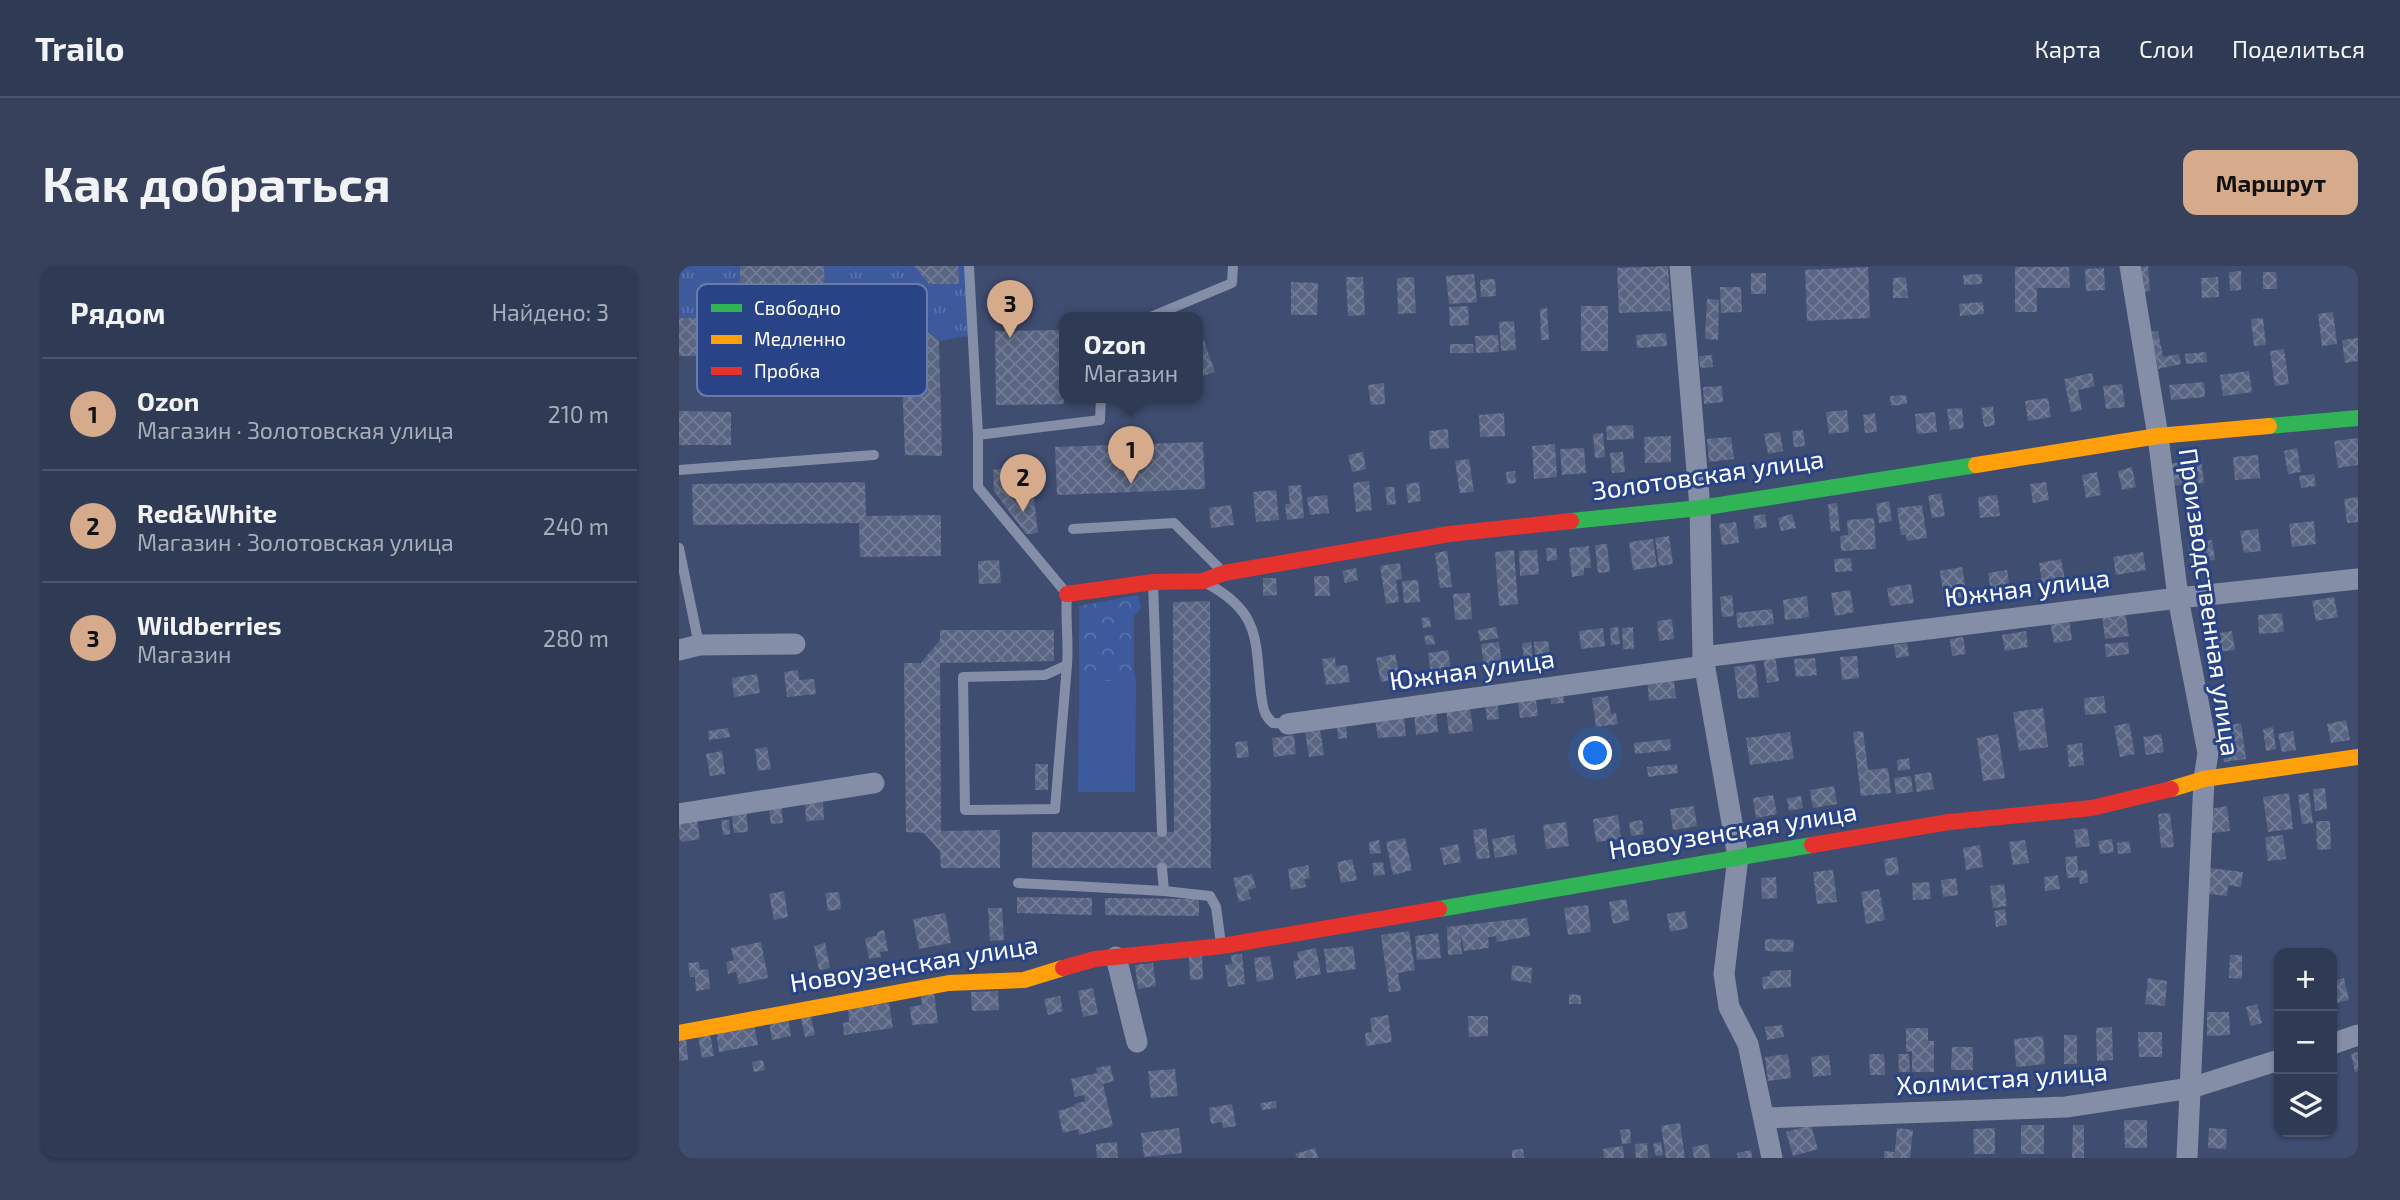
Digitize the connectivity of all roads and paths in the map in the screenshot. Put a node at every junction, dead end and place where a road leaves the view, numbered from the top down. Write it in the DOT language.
graph roads {
  1 [pos="969,266"];
  2 [pos="1233,266"];
  3 [pos="1680,266"];
  4 [pos="2130,266"];
  5 [pos="1162,312"];
  6 [pos="1101,403"];
  7 [pos="2358,418"];
  8 [pos="978,435"];
  9 [pos="2158,436"];
  10 [pos="874,454"];
  11 [pos="679,470"];
  12 [pos="1700,508"];
  13 [pos="1073,529"];
  14 [pos="679,548"];
  15 [pos="1223,573"];
  16 [pos="2358,579"];
  17 [pos="1203,581"];
  18 [pos="1153,582"];
  19 [pos="1067,594"];
  20 [pos="2178,598"];
  21 [pos="795,644"];
  22 [pos="689,647"];
  23 [pos="1704,662"];
  24 [pos="1067,665"];
  25 [pos="1288,724"];
  26 [pos="2358,757"];
  27 [pos="2204,779"];
  28 [pos="874,783"];
  29 [pos="679,814"];
  30 [pos="1162,832"];
  31 [pos="1738,857"];
  32 [pos="1162,868"];
  33 [pos="1018,883"];
  34 [pos="1164,891"];
  35 [pos="1221,946"];
  36 [pos="1116,957"];
  37 [pos="679,1033"];
  38 [pos="2358,1035"];
  39 [pos="1137,1042"];
  40 [pos="2337,1042"];
  41 [pos="2274,1062"];
  42 [pos="2191,1088"];
  43 [pos="1765,1118"];
  44 [pos="1772,1158"];
  45 [pos="2187,1158"];
  1 -- 8 [label="lane"];
  2 -- 5 [label="lane"];
  3 -- 12 [label="street"];
  4 -- 9 [label="street, Производственная улица"];
  6 -- 8 [label="lane"];
  7 -- 9 [label="street, Золотовская улица"];
  8 -- 19 [label="lane"];
  9 -- 12 [label="street, Золотовская улица"];
  9 -- 20 [label="street, Производственная улица"];
  10 -- 11 [label="lane"];
  12 -- 15 [label="street, Золотовская улица"];
  12 -- 23 [label="street"];
  13 -- 15 [label="lane"];
  14 -- 22 [label="lane"];
  15 -- 17 [label="street, Золотовская улица"];
  16 -- 20 [label="street, Южная улица"];
  17 -- 18 [label="street, Золотовская улица"];
  17 -- 25 [label="lane"];
  18 -- 19 [label="street, Золотовская улица"];
  18 -- 30 [label="lane"];
  19 -- 24 [label="lane"];
  20 -- 23 [label="street, Южная улица"];
  20 -- 27 [label="street, Производственная улица"];
  21 -- 22 [label="street"];
  23 -- 25 [label="street, Южная улица"];
  23 -- 31 [label="street"];
  24 -- 24 [label="lane"];
  26 -- 27 [label="street, Новоузенская улица"];
  27 -- 31 [label="street, Новоузенская улица"];
  27 -- 42 [label="street, Производственная улица"];
  28 -- 29 [label="street"];
  31 -- 35 [label="street, Новоузенская улица"];
  31 -- 43 [label="street"];
  32 -- 34 [label="lane"];
  33 -- 34 [label="lane"];
  34 -- 35 [label="lane"];
  35 -- 36 [label="street, Новоузенская улица"];
  36 -- 37 [label="street, Новоузенская улица"];
  36 -- 39 [label="street"];
  38 -- 40 [label="street"];
  41 -- 42 [label="street, Холмистая улица"];
  42 -- 43 [label="street, Холмистая улица"];
  42 -- 45 [label="street, Производственная улица"];
  43 -- 44 [label="street"];
}
